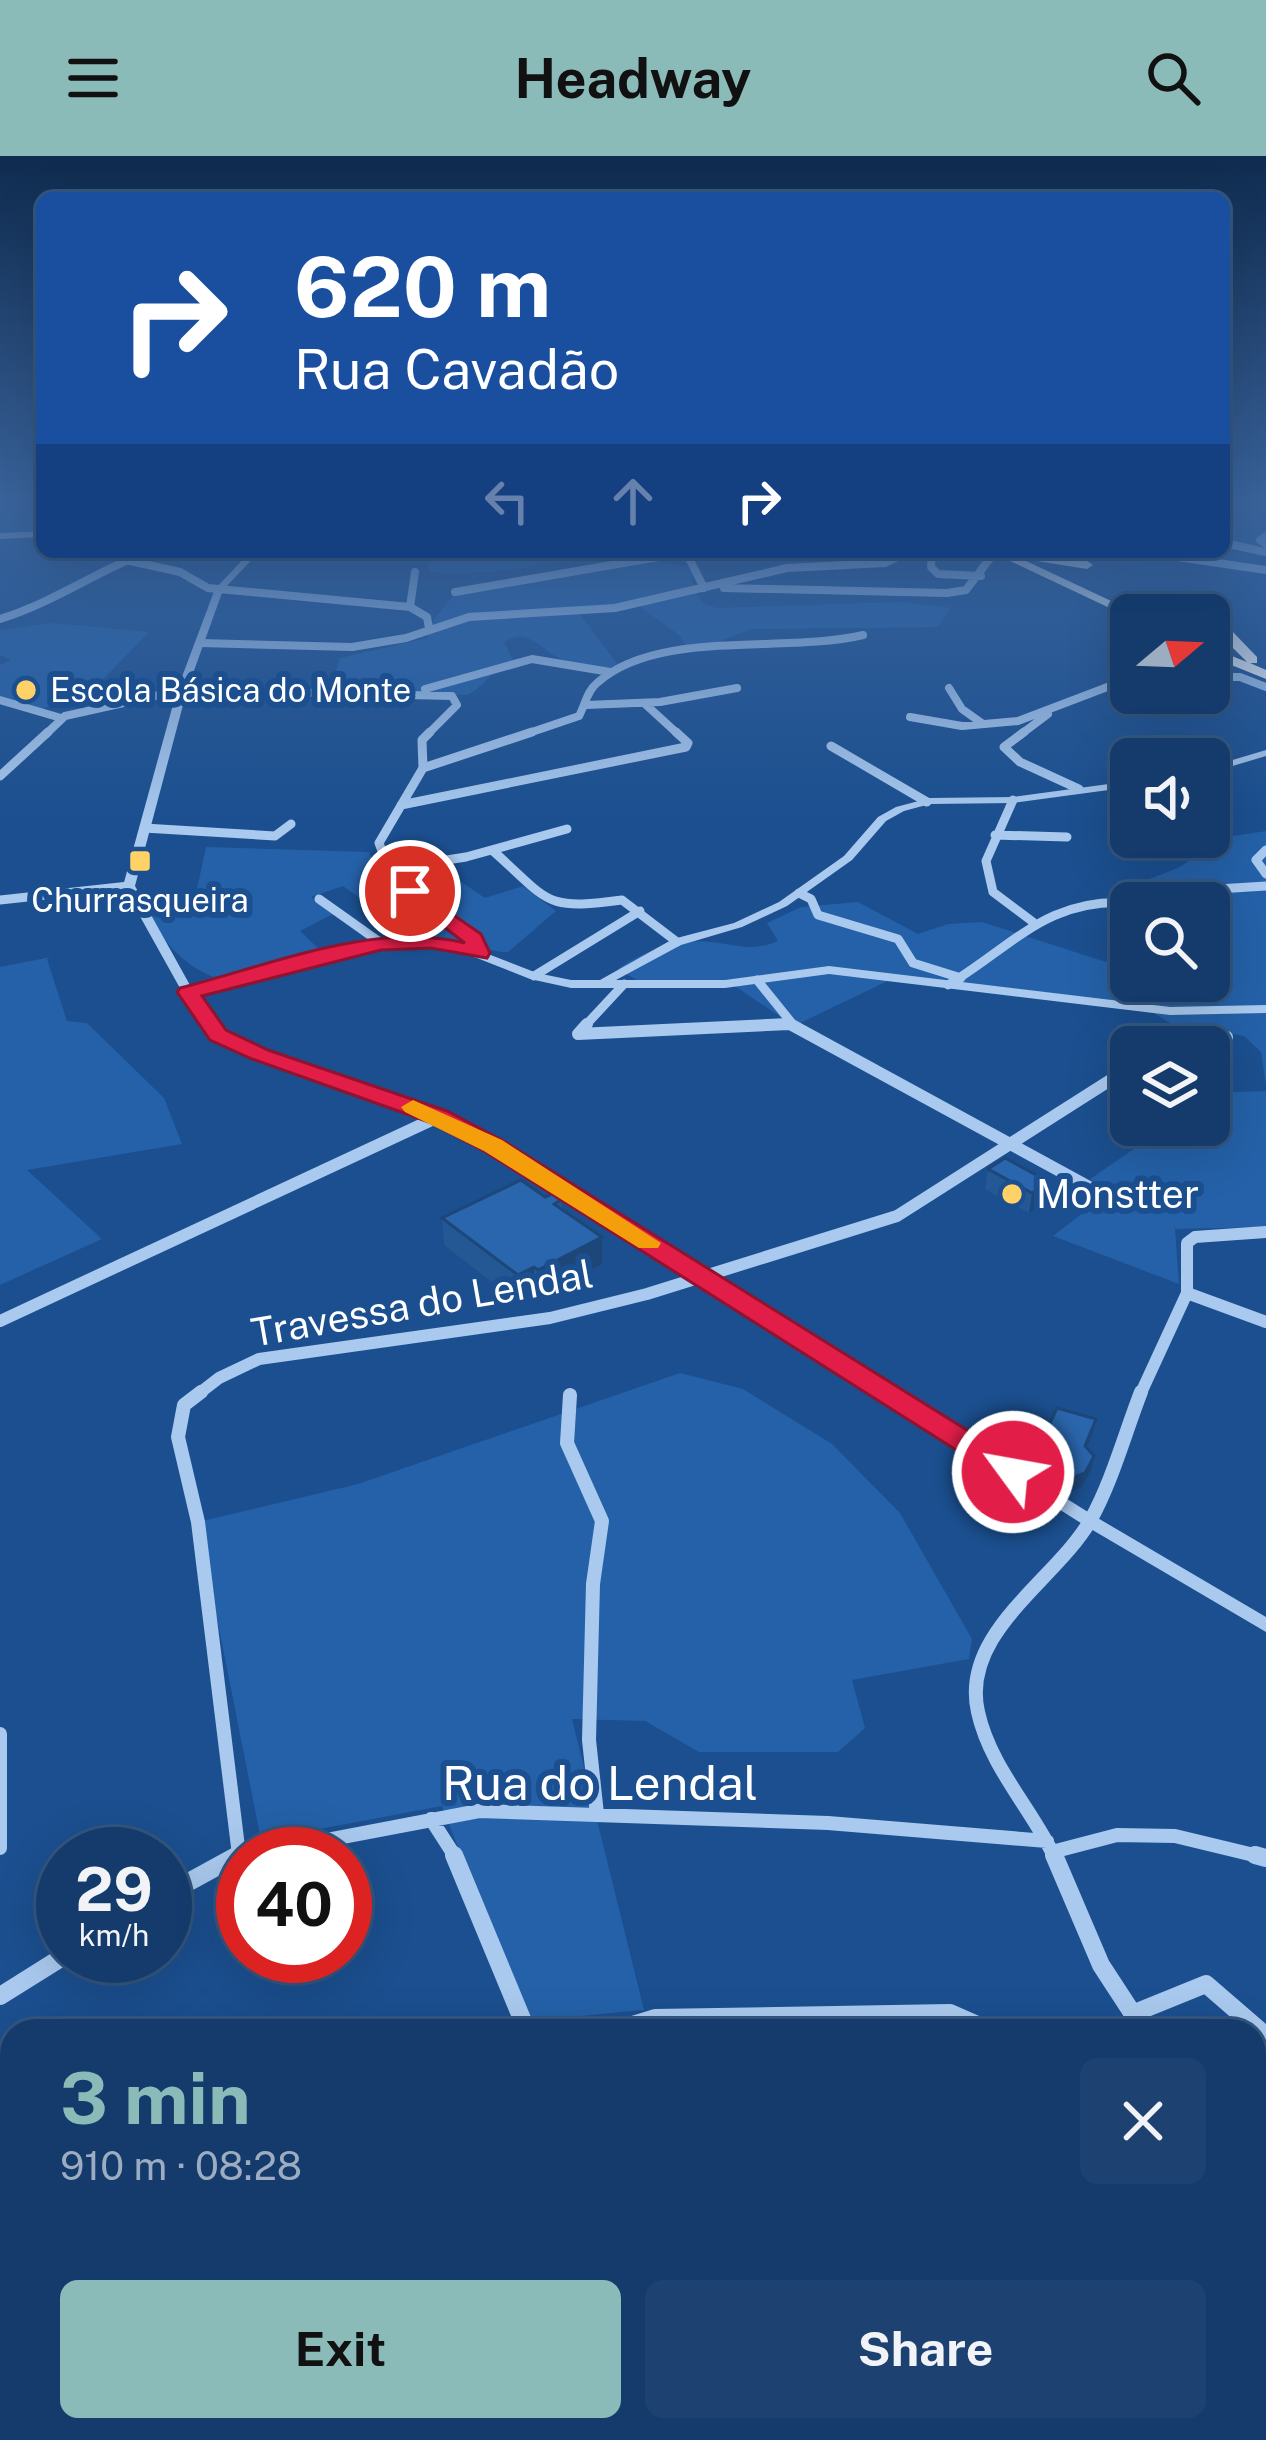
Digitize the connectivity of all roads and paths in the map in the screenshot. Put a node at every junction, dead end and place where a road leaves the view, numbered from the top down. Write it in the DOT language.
graph roads {
  1 [pos="36,608"];
  2 [pos="214,608"];
  3 [pos="411,608"];
  4 [pos="617,608"];
  5 [pos="0,619"];
  6 [pos="429,628"];
  7 [pos="863,634"];
  8 [pos="1230,638"];
  9 [pos="201,644"];
  10 [pos="1249,666"];
  11 [pos="610,672"];
  12 [pos="1266,676"];
  13 [pos="1110,681"];
  14 [pos="1266,687"];
  15 [pos="736,688"];
  16 [pos="949,688"];
  17 [pos="182,690"];
  18 [pos="414,692"];
  19 [pos="0,700"];
  20 [pos="644,703"];
  21 [pos="586,705"];
  22 [pos="1049,713"];
  23 [pos="910,717"];
  24 [pos="62,718"];
  25 [pos="982,724"];
  26 [pos="831,746"];
  27 [pos="1266,753"];
  28 [pos="1230,764"];
  29 [pos="423,768"];
  30 [pos="0,776"];
  31 [pos="1110,786"];
  32 [pos="1079,789"];
  33 [pos="1013,800"];
  34 [pos="927,802"];
  35 [pos="401,805"];
  36 [pos="291,824"];
  37 [pos="144,828"];
  38 [pos="567,829"];
  39 [pos="995,835"];
  40 [pos="1067,837"];
  41 [pos="492,850"];
  42 [pos="1266,850"];
  43 [pos="389,869"];
  44 [pos="1266,874"];
  45 [pos="128,886"];
  46 [pos="1266,886"];
  47 [pos="1230,889"];
  48 [pos="800,892"];
  49 [pos="0,899"];
  50 [pos="319,899"];
  51 [pos="1110,902"];
  52 [pos="640,911"];
  53 [pos="1034,922"];
  54 [pos="677,942"];
  55 [pos="381,943"];
  56 [pos="479,953"];
  57 [pos="534,976"];
  58 [pos="757,980"];
  59 [pos="955,981"];
  60 [pos="601,984"];
  61 [pos="624,984"];
  62 [pos="188,992"];
  63 [pos="1266,1009"];
  64 [pos="790,1024"];
  65 [pos="1110,1081"];
  66 [pos="438,1117"];
  67 [pos="1010,1145"];
  68 [pos="1091,1188"];
  69 [pos="1266,1232"];
  70 [pos="703,1277"];
  71 [pos="1187,1293"];
  72 [pos="0,1321"];
  73 [pos="1266,1322"];
  74 [pos="570,1395"];
  75 [pos="1090,1521"];
  76 [pos="1263,1617"];
  77 [pos="0,1733"];
  78 [pos="597,1814"];
  79 [pos="430,1819"];
  80 [pos="236,1827"];
  81 [pos="372,1830"];
  82 [pos="1049,1847"];
  83 [pos="0,1848"];
  84 [pos="1266,1858"];
  85 [pos="36,1974"];
  86 [pos="0,1996"];
  87 [pos="1132,2014"];
  88 [pos="522,2019"];
  89 [pos="823,2019"];
  90 [pos="956,2019"];
  91 [pos="1136,2019"];
  92 [pos="1246,2019"];
  1 -- 5 [label="street"];
  2 -- 9 [label="street"];
  3 -- 6 [label="street"];
  4 -- 6 [label="street"];
  6 -- 9 [label="street"];
  7 -- 11 [label="street"];
  8 -- 10 [label="highway"];
  9 -- 17 [label="street"];
  10 -- 12 [label="highway"];
  10 -- 14 [label="street"];
  11 -- 18 [label="street"];
  11 -- 21 [label="street"];
  13 -- 22 [label="street"];
  15 -- 20 [label="street"];
  16 -- 25 [label="street"];
  17 -- 18 [label="street"];
  17 -- 24 [label="street"];
  17 -- 37 [label="street"];
  18 -- 29 [label="street"];
  19 -- 24 [label="street"];
  20 -- 21 [label="street"];
  20 -- 35 [label="street"];
  21 -- 29 [label="street"];
  22 -- 25 [label="street"];
  22 -- 32 [label="street"];
  23 -- 25 [label="street"];
  24 -- 30 [label="street"];
  26 -- 34 [label="street"];
  27 -- 28 [label="street"];
  29 -- 35 [label="street"];
  31 -- 32 [label="street"];
  32 -- 33 [label="street"];
  33 -- 34 [label="street"];
  33 -- 39 [label="street"];
  34 -- 48 [label="street"];
  35 -- 43 [label="street"];
  36 -- 37 [label="street"];
  37 -- 45 [label="street"];
  38 -- 41 [label="street"];
  39 -- 40 [label="street"];
  39 -- 53 [label="street"];
  41 -- 43 [label="street"];
  41 -- 52 [label="street"];
  42 -- 44 [label="street"];
  43 -- 56 [label="street"];
  45 -- 49 [label="street"];
  45 -- 62 [label="street"];
  46 -- 47 [label="street"];
  48 -- 54 [label="street"];
  48 -- 59 [label="street"];
  50 -- 55 [label="street"];
  51 -- 53 [label="street"];
  52 -- 54 [label="street"];
  52 -- 57 [label="street"];
  53 -- 59 [label="street"];
  54 -- 60 [label="street"];
  55 -- 56 [label="street"];
  55 -- 62 [label="street"];
  56 -- 57 [label="street"];
  57 -- 60 [label="street"];
  58 -- 59 [label="street"];
  58 -- 61 [label="street"];
  58 -- 64 [label="street"];
  59 -- 63 [label="street"];
  60 -- 61 [label="street"];
  61 -- 64 [label="street"];
  62 -- 66 [label="street"];
  64 -- 67 [label="street"];
  65 -- 67 [label="street, Travessa do Lendal"];
  66 -- 70 [label="street"];
  66 -- 72 [label="street"];
  67 -- 68 [label="street"];
  67 -- 70 [label="street, Travessa do Lendal"];
  69 -- 71 [label="street"];
  70 -- 75 [label="street"];
  70 -- 80 [label="street, Travessa do Lendal"];
  71 -- 73 [label="street"];
  71 -- 75 [label="street"];
  74 -- 78 [label="street"];
  75 -- 76 [label="street"];
  75 -- 82 [label="street"];
  77 -- 83 [label="street"];
  78 -- 79 [label="street, Rua do Lendal"];
  78 -- 82 [label="street, Rua do Lendal"];
  79 -- 81 [label="street, Rua do Lendal"];
  79 -- 88 [label="street"];
  82 -- 84 [label="street, Rua do Lendal"];
  82 -- 87 [label="street"];
  85 -- 86 [label="street"];
  87 -- 91 [label="street"];
  87 -- 92 [label="street"];
  89 -- 90 [label="street"];
}
